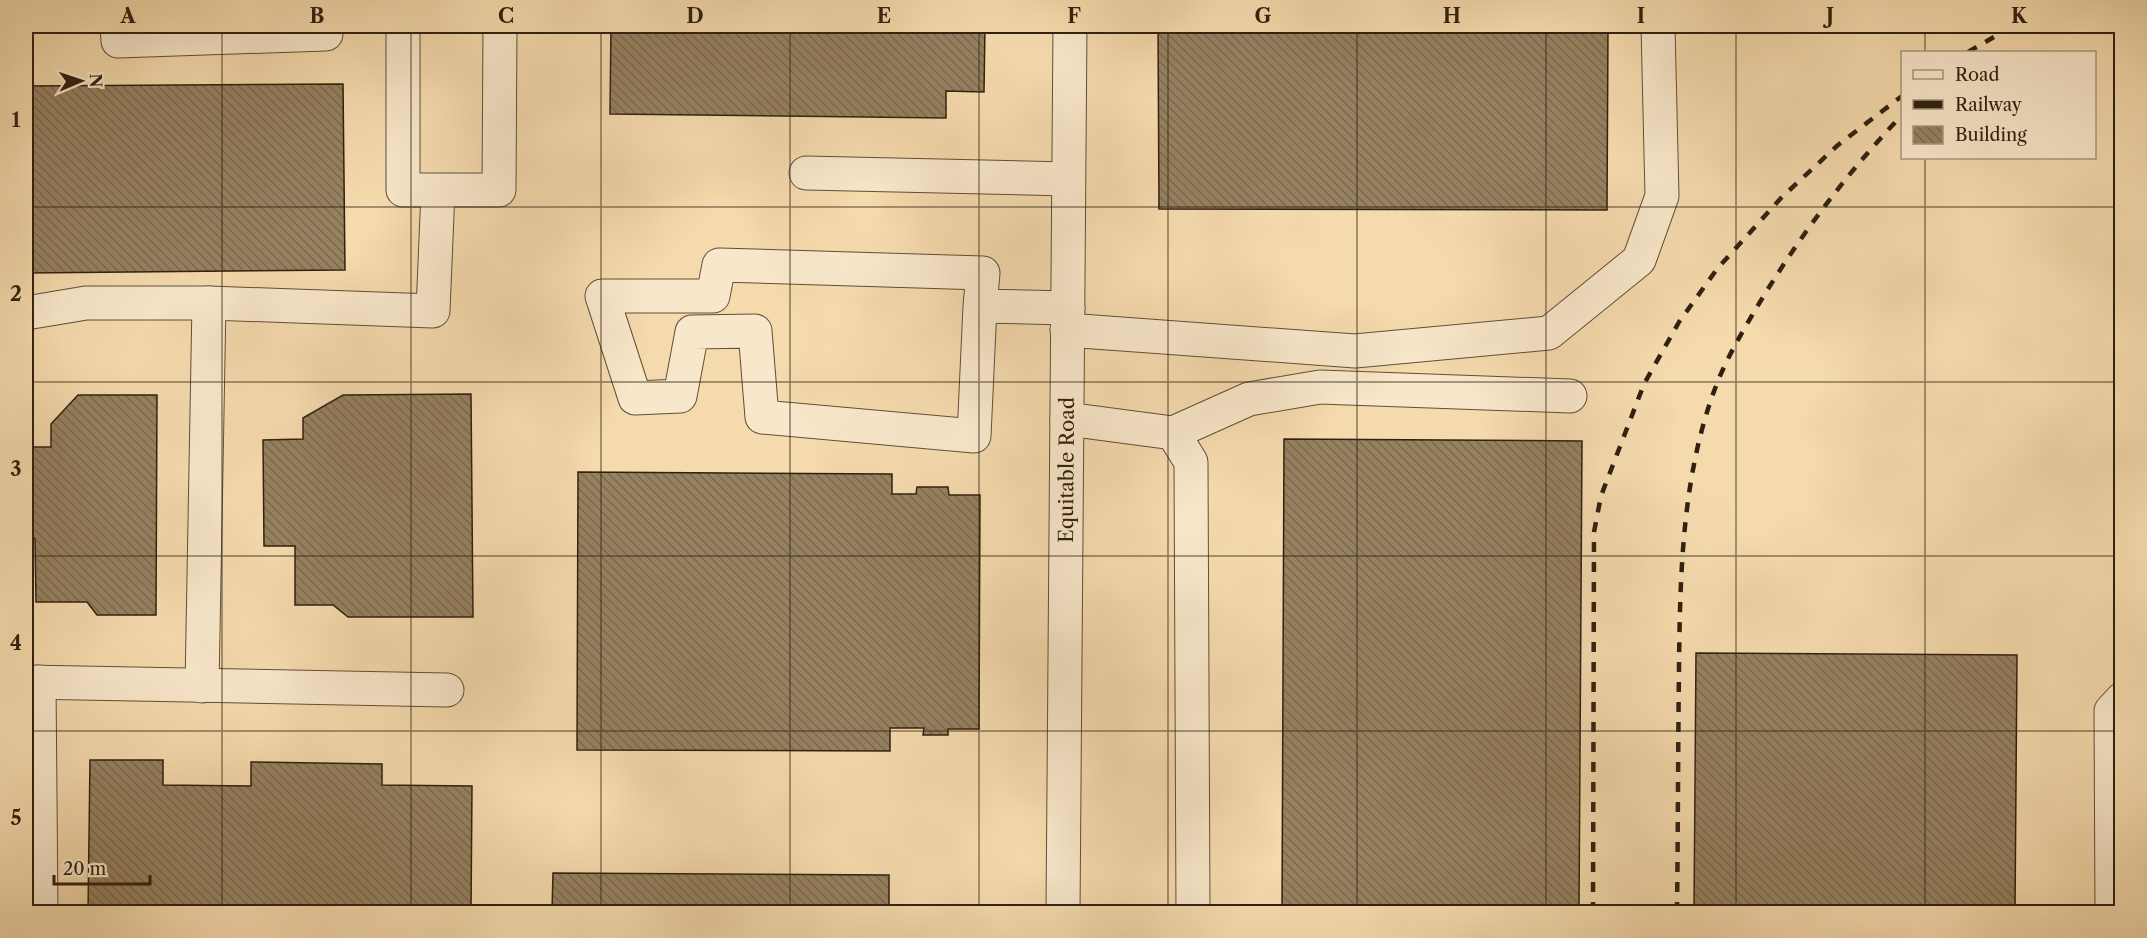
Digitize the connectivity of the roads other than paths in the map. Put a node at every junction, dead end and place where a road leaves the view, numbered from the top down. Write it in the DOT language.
graph roads {
  1 [pos="117,26"];
  2 [pos="325,26"];
  3 [pos="404,26"];
  4 [pos="500,26"];
  5 [pos="1070,26"];
  6 [pos="1658,26"];
  7 [pos="806,173"];
  8 [pos="1068,179"];
  9 [pos="438,191"];
  10 [pos="209,303"];
  11 [pos="980,306"];
  12 [pos="26,313"];
  13 [pos="1067,319"];
  14 [pos="1570,396"];
  15 [pos="1067,419"];
  16 [pos="1173,433"];
  17 [pos="32,682"];
  18 [pos="202,686"];
  19 [pos="447,690"];
  20 [pos="2121,699"];
  21 [pos="36,908"];
  22 [pos="1063,912"];
  23 [pos="1193,912"];
  24 [pos="2112,912"];
  1 -- 2 [label="street"];
  3 -- 9 [label="street"];
  4 -- 9 [label="street"];
  5 -- 8 [label="street, Equitable Road"];
  6 -- 13 [label="street"];
  7 -- 8 [label="street"];
  8 -- 13 [label="street, Equitable Road"];
  9 -- 10 [label="street"];
  10 -- 12 [label="street"];
  10 -- 18 [label="street"];
  11 -- 11 [label="street"];
  11 -- 13 [label="street"];
  13 -- 15 [label="street, Equitable Road"];
  14 -- 16 [label="street"];
  15 -- 16 [label="street"];
  15 -- 22 [label="street, Equitable Road"];
  16 -- 23 [label="street"];
  17 -- 18 [label="street"];
  17 -- 21 [label="street"];
  18 -- 19 [label="street"];
  20 -- 24 [label="street"];
}
